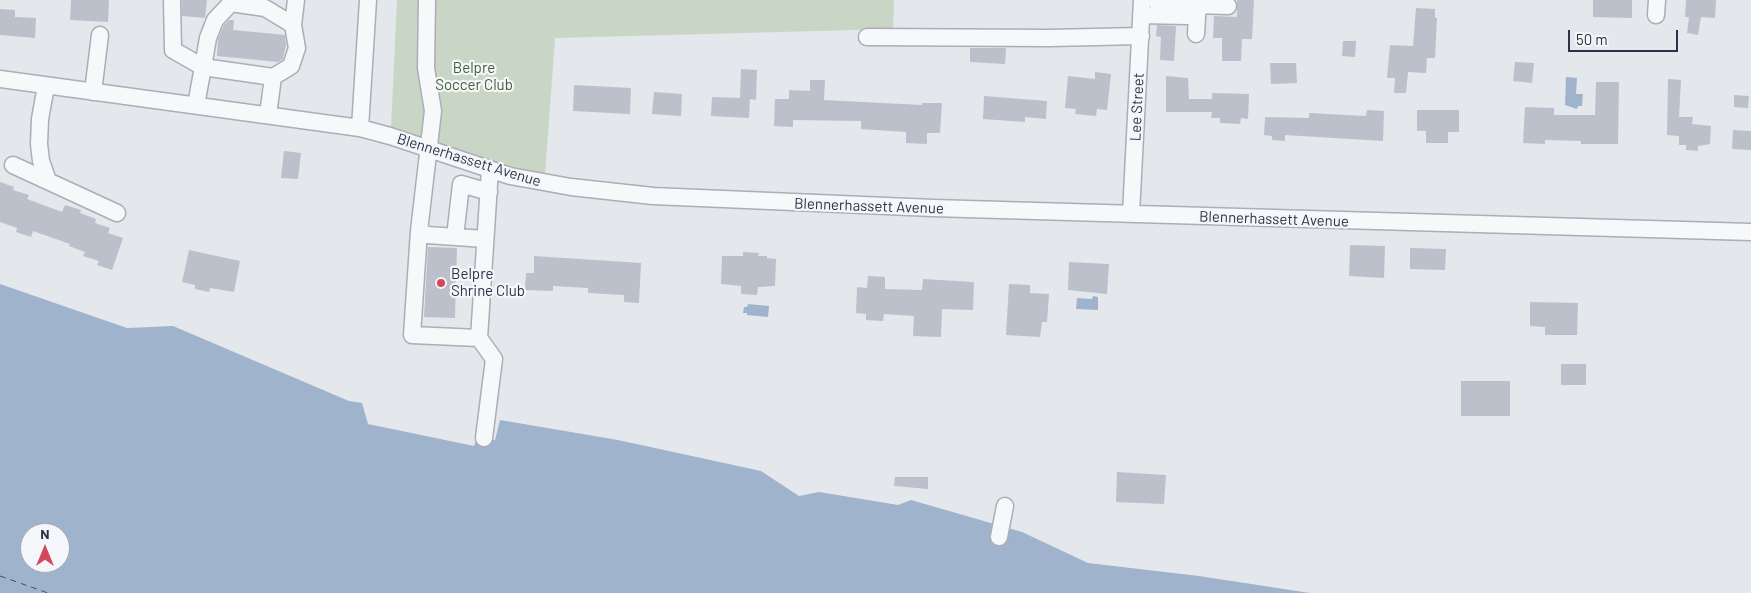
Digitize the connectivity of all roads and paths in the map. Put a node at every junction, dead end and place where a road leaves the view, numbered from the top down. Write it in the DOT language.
graph roads {
  1 [pos="172,0"];
  2 [pos="296,0"];
  3 [pos="368,0"];
  4 [pos="426,0"];
  5 [pos="1154,0"];
  6 [pos="231,1"];
  7 [pos="1228,6"];
  8 [pos="1142,7"];
  9 [pos="1197,7"];
  10 [pos="293,25"];
  11 [pos="1196,34"];
  12 [pos="100,35"];
  13 [pos="1140,36"];
  14 [pos="867,37"];
  15 [pos="203,67"];
  16 [pos="273,77"];
  17 [pos="0,79"];
  18 [pos="46,86"];
  19 [pos="94,92"];
  20 [pos="196,105"];
  21 [pos="268,115"];
  22 [pos="360,128"];
  23 [pos="429,148"];
  24 [pos="13,165"];
  25 [pos="490,169"];
  26 [pos="48,181"];
  27 [pos="489,192"];
  28 [pos="117,213"];
  29 [pos="1131,214"];
  30 [pos="419,231"];
  31 [pos="1751,232"];
  32 [pos="455,237"];
  33 [pos="486,239"];
  34 [pos="479,338"];
  35 [pos="484,438"];
  36 [pos="1005,506"];
  37 [pos="999,536"];
  1 -- 15 [label="street"];
  2 -- 10 [label="street"];
  3 -- 22 [label="street"];
  4 -- 23 [label="street"];
  5 -- 9 [label="street"];
  6 -- 10 [label="street"];
  6 -- 15 [label="street"];
  7 -- 9 [label="street"];
  8 -- 9 [label="street"];
  8 -- 13 [label="street, Lee Street"];
  9 -- 11 [label="street"];
  10 -- 16 [label="street"];
  12 -- 19 [label="street"];
  13 -- 14 [label="street"];
  13 -- 29 [label="street, Lee Street"];
  15 -- 16 [label="street"];
  15 -- 20 [label="street"];
  16 -- 21 [label="street"];
  17 -- 18 [label="street, Blennerhassett Avenue"];
  18 -- 19 [label="street, Blennerhassett Avenue"];
  18 -- 26 [label="street"];
  19 -- 20 [label="street, Blennerhassett Avenue"];
  20 -- 21 [label="street, Blennerhassett Avenue"];
  21 -- 22 [label="street, Blennerhassett Avenue"];
  22 -- 23 [label="street, Blennerhassett Avenue"];
  23 -- 25 [label="street, Blennerhassett Avenue"];
  23 -- 30 [label="street"];
  24 -- 26 [label="street"];
  25 -- 27 [label="street"];
  25 -- 29 [label="street, Blennerhassett Avenue"];
  26 -- 28 [label="street"];
  27 -- 32 [label="street"];
  27 -- 33 [label="street"];
  29 -- 31 [label="street, Blennerhassett Avenue"];
  30 -- 32 [label="street"];
  30 -- 34 [label="street"];
  32 -- 33 [label="street"];
  33 -- 34 [label="street"];
  34 -- 35 [label="street"];
  36 -- 37 [label="street"];
}
